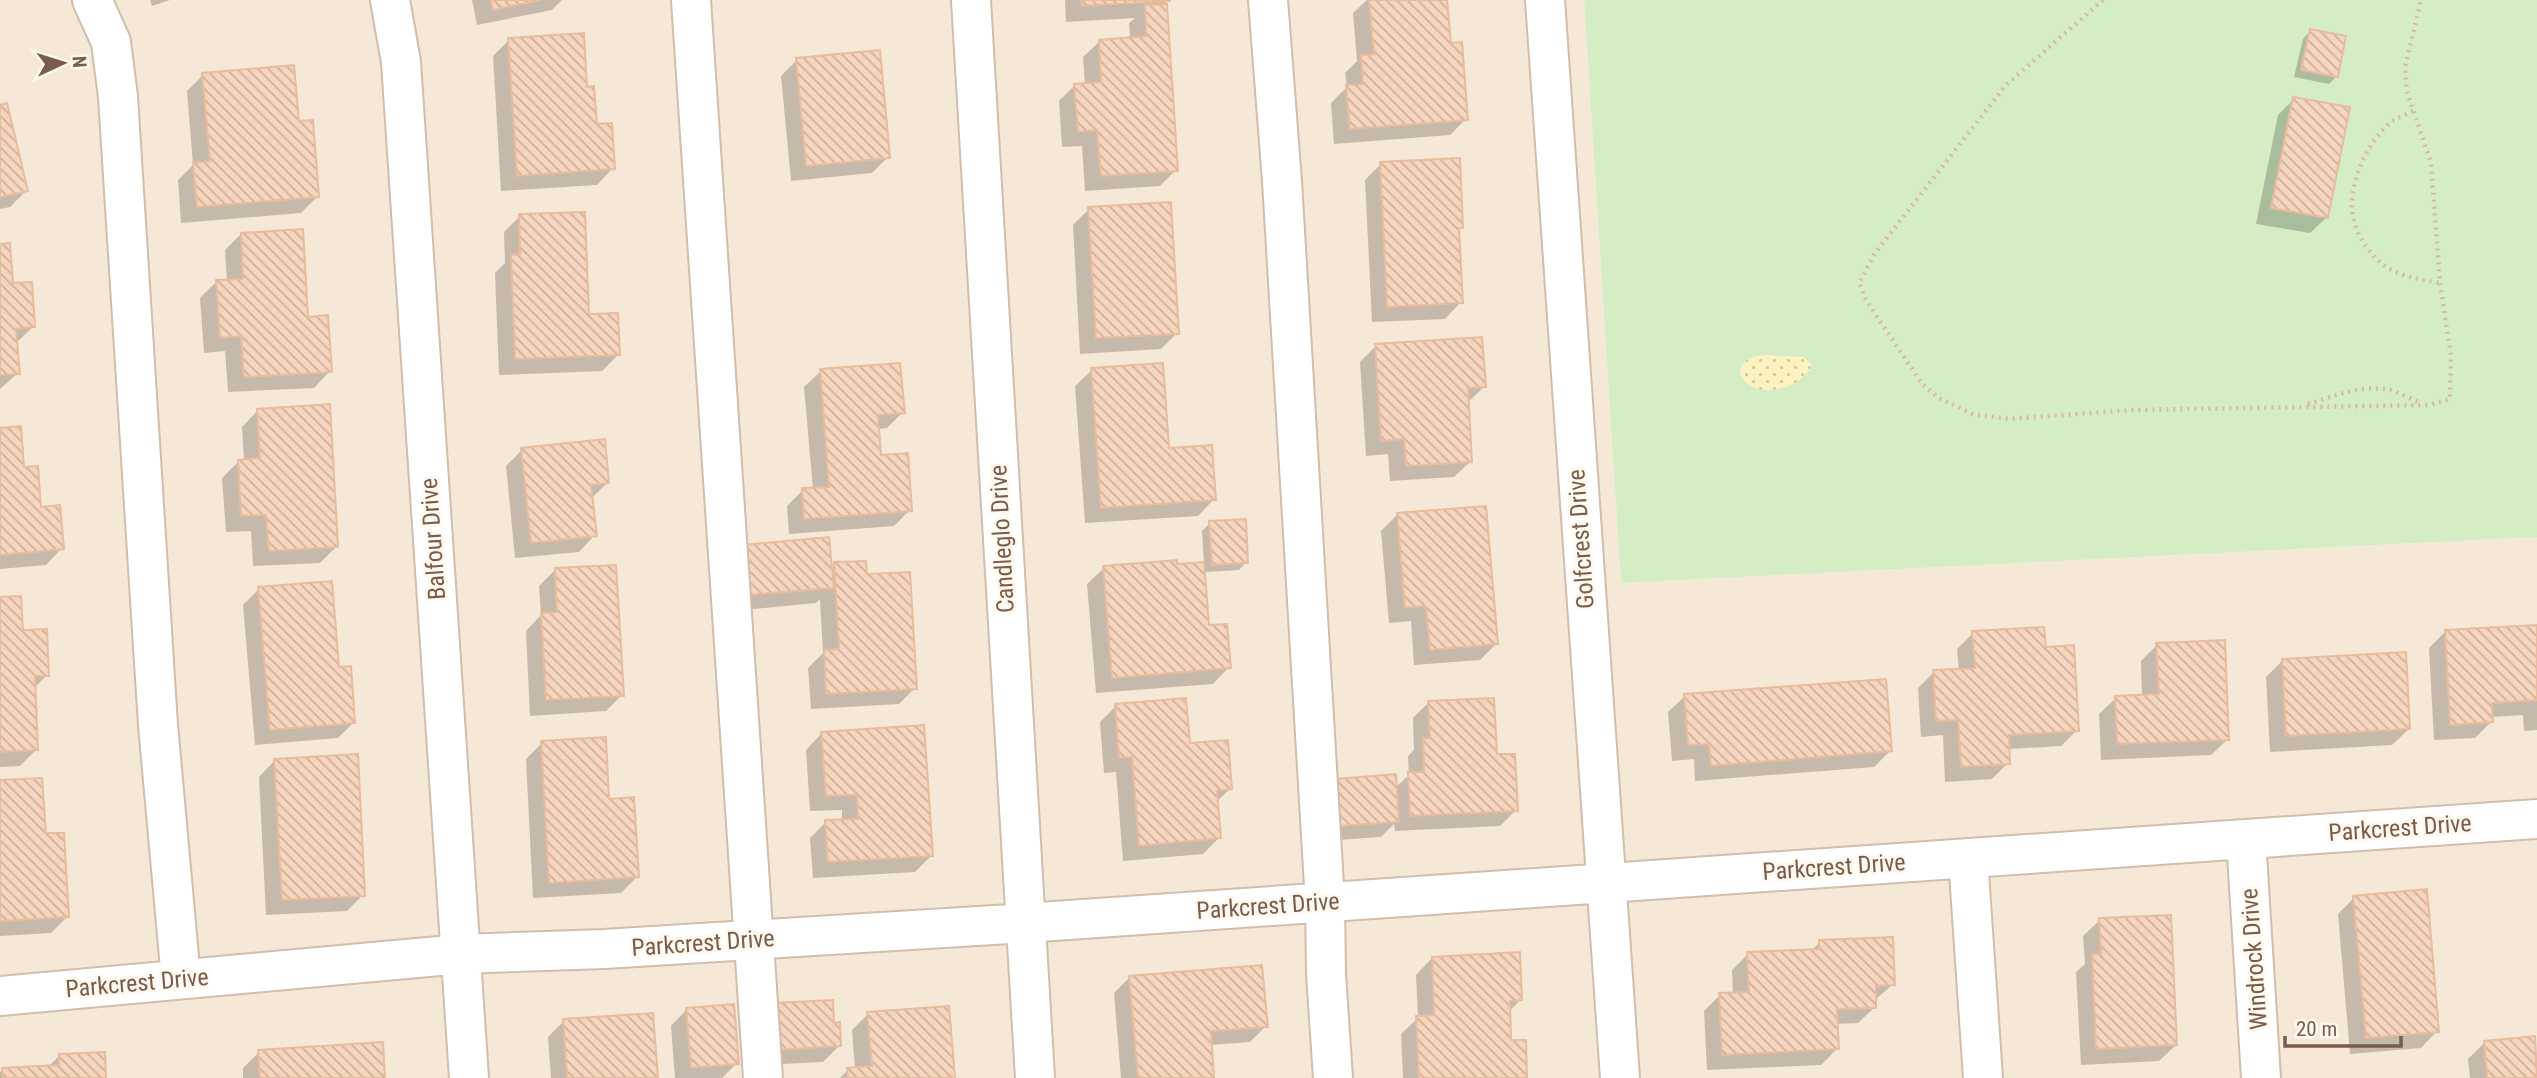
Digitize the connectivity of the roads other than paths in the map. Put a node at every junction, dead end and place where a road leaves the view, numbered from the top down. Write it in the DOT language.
graph roads {
  1 [pos="92,0"];
  2 [pos="390,0"];
  3 [pos="691,0"];
  4 [pos="971,0"];
  5 [pos="1268,0"];
  6 [pos="1545,0"];
  7 [pos="2537,818"];
  8 [pos="2246,839"];
  9 [pos="1968,858"];
  10 [pos="1605,882"];
  11 [pos="1325,902"];
  12 [pos="1025,923"];
  13 [pos="755,940"];
  14 [pos="460,954"];
  15 [pos="181,979"];
  16 [pos="0,996"];
  17 [pos="469,1078"];
  18 [pos="763,1078"];
  19 [pos="1035,1078"];
  20 [pos="1333,1078"];
  21 [pos="1620,1078"];
  22 [pos="1983,1078"];
  23 [pos="2261,1078"];
  1 -- 15 [label="street"];
  2 -- 14 [label="street, Balfour Drive"];
  3 -- 13 [label="street"];
  4 -- 12 [label="street, Candleglo Drive"];
  5 -- 11 [label="street"];
  6 -- 10 [label="street, Golfcrest Drive"];
  7 -- 8 [label="street, Parkcrest Drive"];
  8 -- 9 [label="street, Parkcrest Drive"];
  8 -- 23 [label="street, Windrock Drive"];
  9 -- 10 [label="street, Parkcrest Drive"];
  9 -- 22 [label="street"];
  10 -- 11 [label="street, Parkcrest Drive"];
  10 -- 21 [label="street, Golfcrest Drive"];
  11 -- 12 [label="street, Parkcrest Drive"];
  11 -- 20 [label="street"];
  12 -- 13 [label="street, Parkcrest Drive"];
  12 -- 19 [label="street, Candleglo Drive"];
  13 -- 14 [label="street, Parkcrest Drive"];
  13 -- 18 [label="street"];
  14 -- 15 [label="street, Parkcrest Drive"];
  14 -- 17 [label="street, Balfour Drive"];
  15 -- 16 [label="street, Parkcrest Drive"];
}
